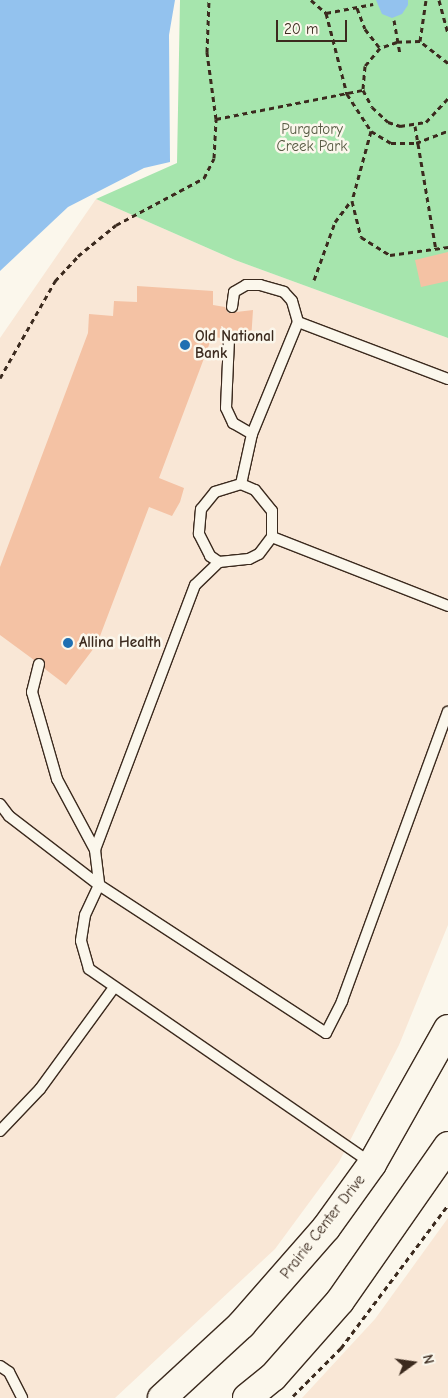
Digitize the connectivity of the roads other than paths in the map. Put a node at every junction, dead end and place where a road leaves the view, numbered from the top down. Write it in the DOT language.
graph roads {
  1 [pos="232,307"];
  2 [pos="298,322"];
  3 [pos="229,339"];
  4 [pos="448,379"];
  5 [pos="252,434"];
  6 [pos="241,484"];
  7 [pos="272,537"];
  8 [pos="219,562"];
  9 [pos="448,606"];
  10 [pos="39,664"];
  11 [pos="448,712"];
  12 [pos="0,804"];
  13 [pos="95,850"];
  14 [pos="99,885"];
  15 [pos="113,989"];
  16 [pos="448,1029"];
  17 [pos="0,1131"];
  18 [pos="448,1146"];
  19 [pos="372,1164"];
  20 [pos="0,1366"];
  21 [pos="22,1398"];
  22 [pos="162,1398"];
  23 [pos="247,1398"];
  1 -- 2 [label="lane"];
  2 -- 4 [label="lane"];
  2 -- 5 [label="lane"];
  3 -- 5 [label="lane"];
  5 -- 6 [label="lane"];
  6 -- 7 [label="lane"];
  6 -- 8 [label="lane"];
  7 -- 8 [label="lane"];
  7 -- 9 [label="lane"];
  8 -- 13 [label="lane"];
  10 -- 13 [label="lane"];
  11 -- 14 [label="lane"];
  12 -- 14 [label="lane"];
  13 -- 14 [label="lane"];
  14 -- 15 [label="lane"];
  15 -- 17 [label="lane"];
  15 -- 19 [label="lane"];
  16 -- 19 [label="main road, Prairie Center Drive"];
  18 -- 23 [label="main road"];
  19 -- 22 [label="main road, Prairie Center Drive"];
  20 -- 21 [label="lane"];
}
